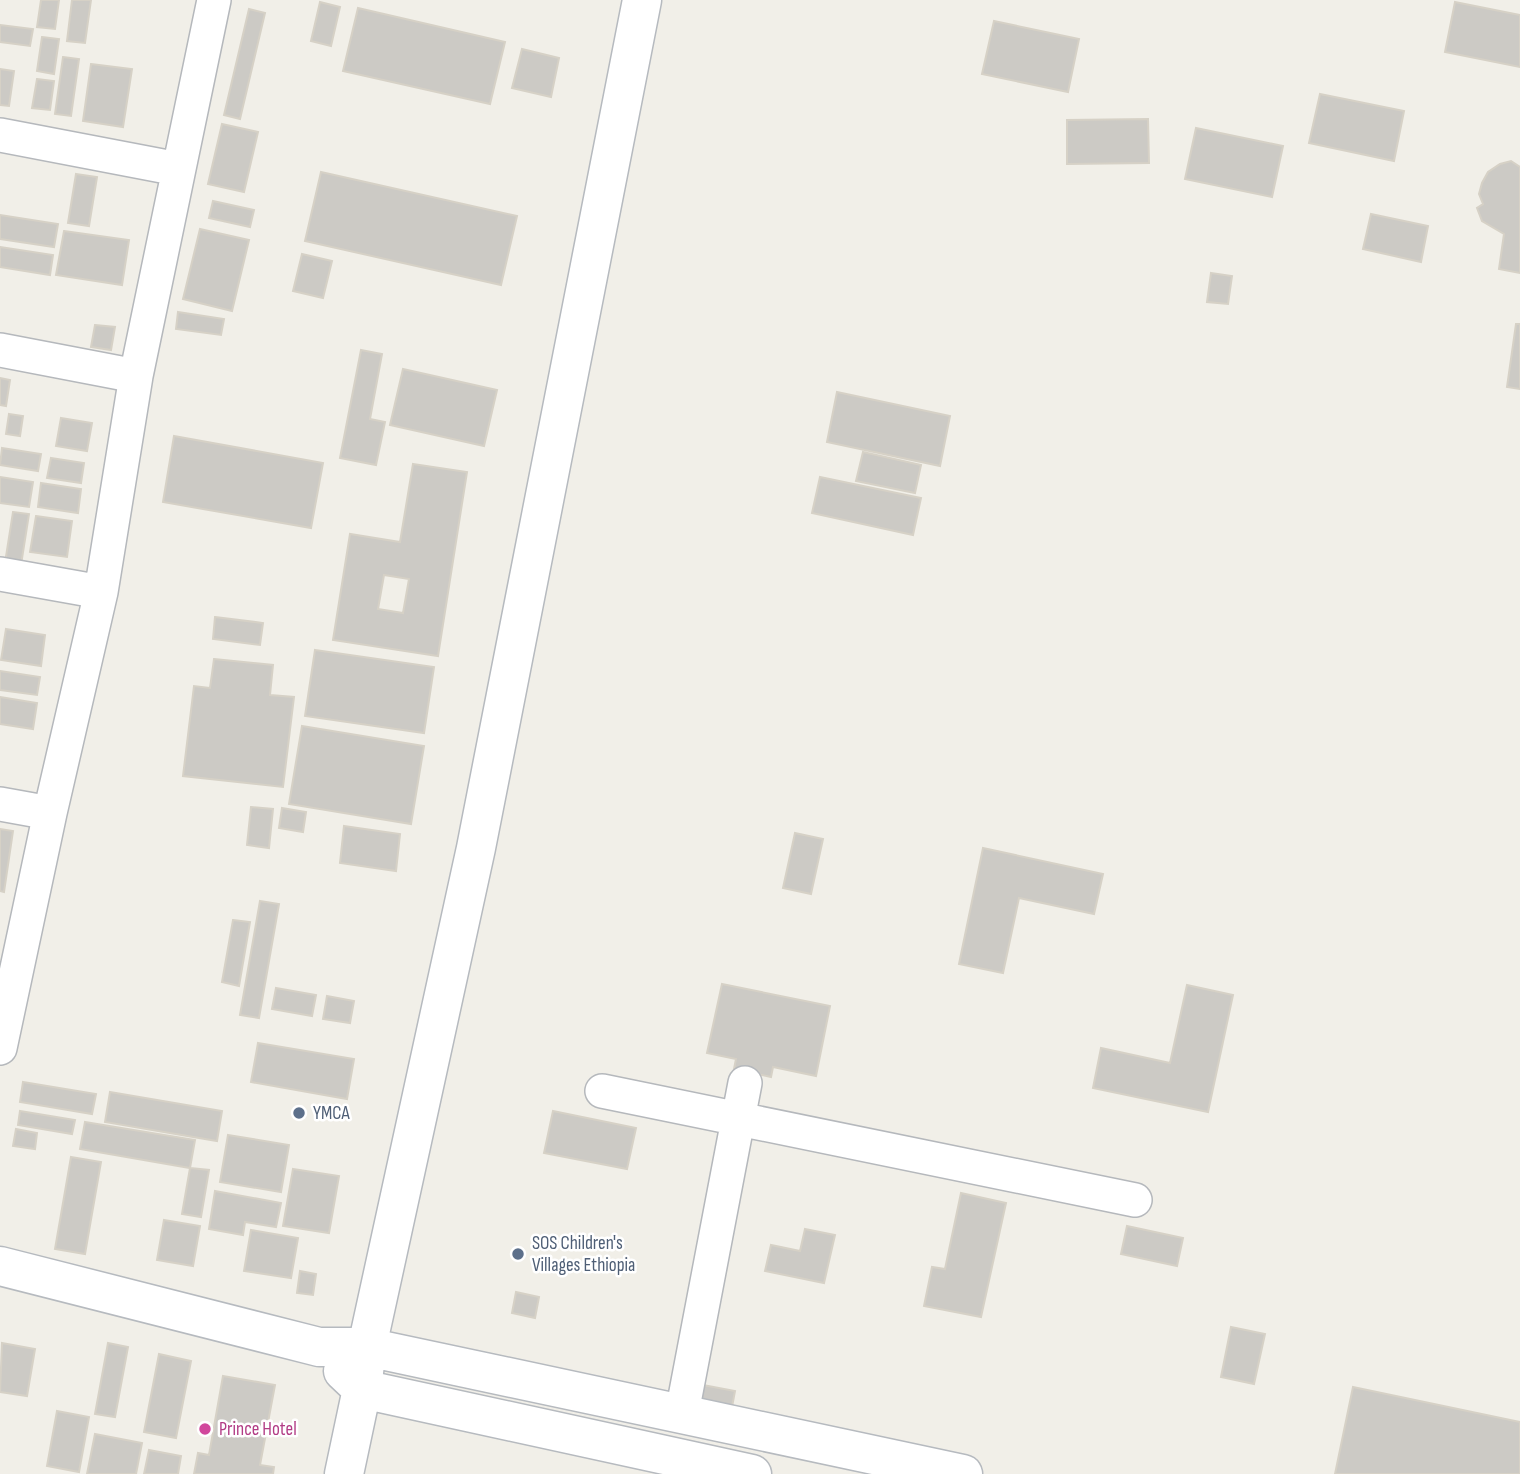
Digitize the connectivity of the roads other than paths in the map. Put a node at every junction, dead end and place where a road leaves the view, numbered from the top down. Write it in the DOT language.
graph roads {
  1 [pos="214,0"];
  2 [pos="642,0"];
  3 [pos="0,135"];
  4 [pos="178,169"];
  5 [pos="0,350"];
  6 [pos="136,376"];
  7 [pos="0,574"];
  8 [pos="101,592"];
  9 [pos="0,804"];
  10 [pos="50,813"];
  11 [pos="1,1037"];
  12 [pos="745,1083"];
  13 [pos="602,1091"];
  14 [pos="739,1118"];
  15 [pos="1135,1200"];
  16 [pos="0,1266"];
  17 [pos="319,1347"];
  18 [pos="367,1347"];
  19 [pos="362,1389"];
  20 [pos="682,1413"];
  21 [pos="344,1474"];
  22 [pos="752,1474"];
  23 [pos="963,1474"];
  1 -- 4 [label="street"];
  2 -- 18 [label="main road"];
  3 -- 4 [label="street"];
  4 -- 6 [label="street"];
  5 -- 6 [label="street"];
  6 -- 8 [label="street"];
  7 -- 8 [label="street"];
  8 -- 10 [label="street"];
  9 -- 10 [label="street"];
  10 -- 11 [label="street"];
  12 -- 14 [label="street"];
  13 -- 14 [label="street"];
  14 -- 15 [label="street"];
  14 -- 20 [label="street"];
  16 -- 17 [label="main road"];
  17 -- 18 [label="main road"];
  17 -- 19 [label="main road"];
  18 -- 19 [label="main road"];
  18 -- 20 [label="main road"];
  19 -- 21 [label="main road"];
  19 -- 22 [label="main road"];
  20 -- 23 [label="main road"];
}
